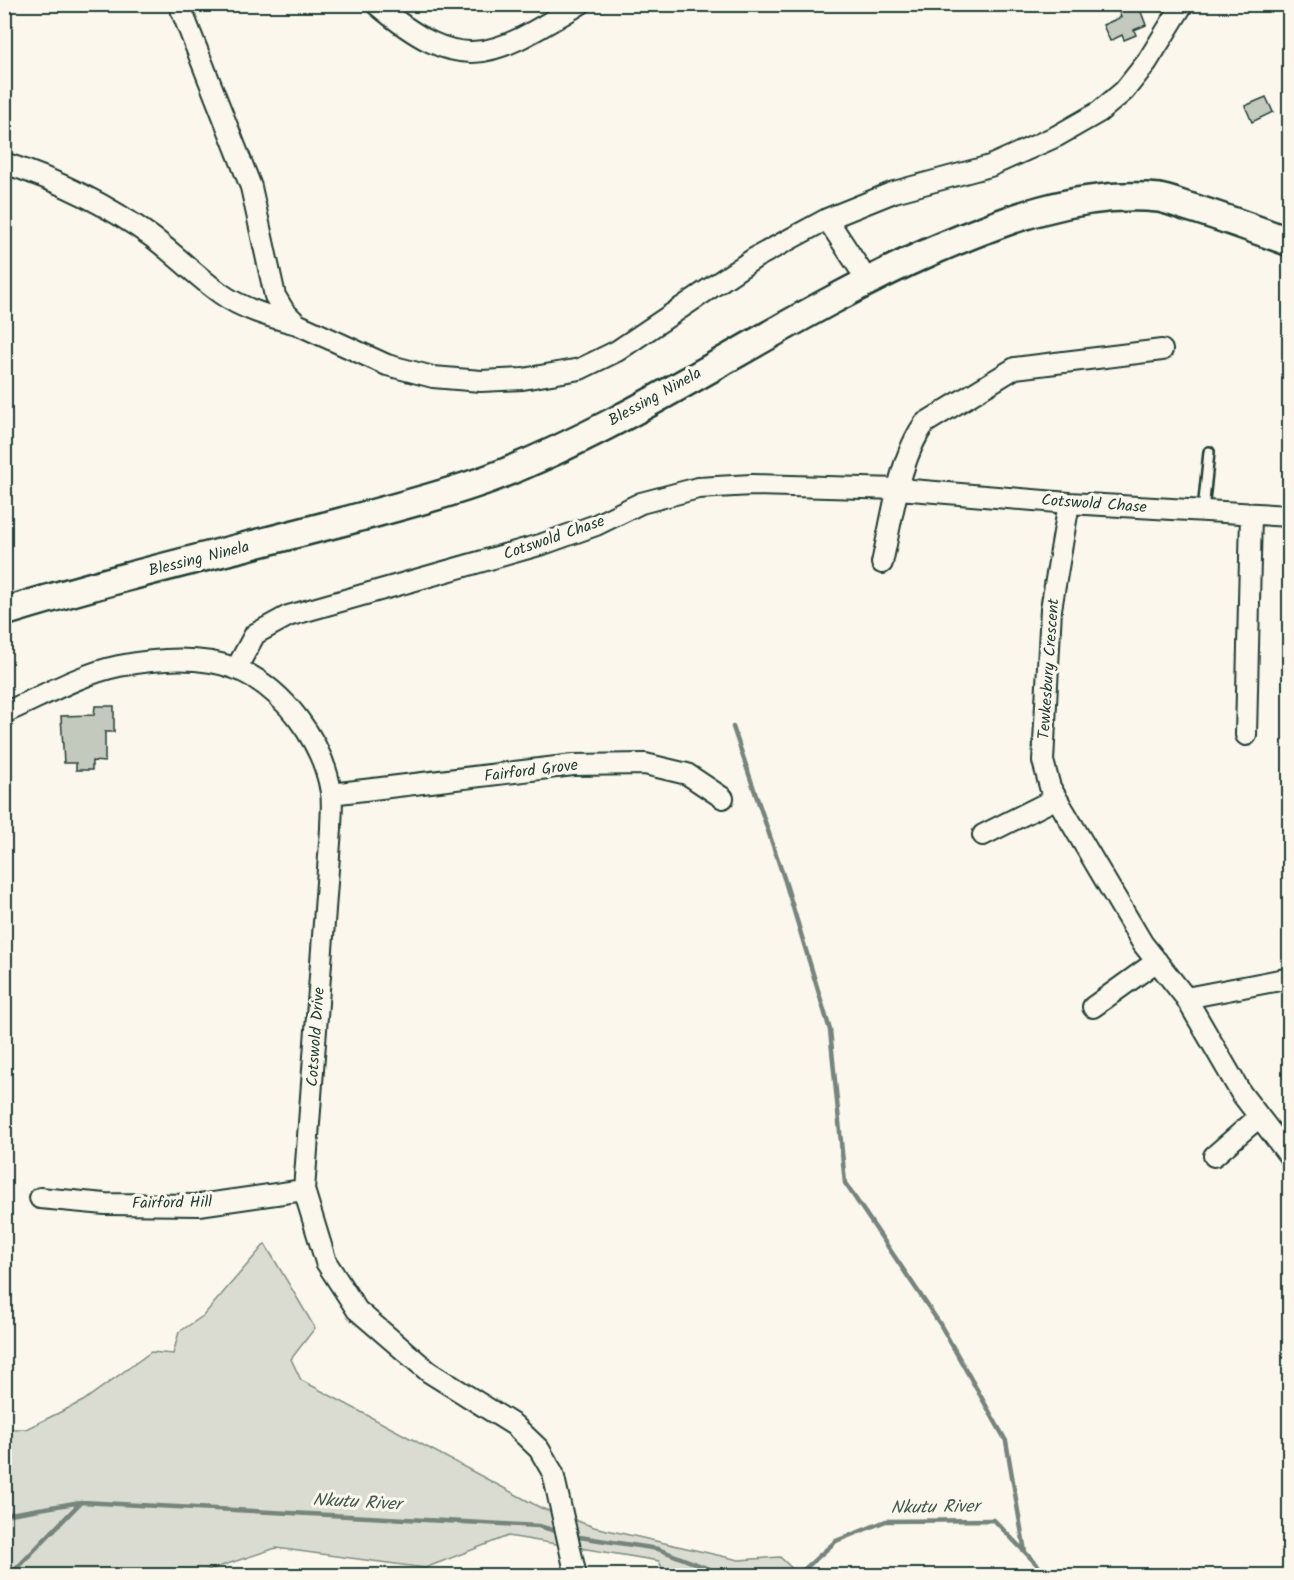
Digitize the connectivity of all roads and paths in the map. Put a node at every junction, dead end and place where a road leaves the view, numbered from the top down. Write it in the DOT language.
graph roads {
  1 [pos="179,4"];
  2 [pos="376,4"];
  3 [pos="580,4"];
  4 [pos="1183,4"];
  5 [pos="4,163"];
  6 [pos="827,219"];
  7 [pos="1290,242"];
  8 [pos="867,280"];
  9 [pos="297,324"];
  10 [pos="1162,350"];
  11 [pos="1209,453"];
  12 [pos="899,489"];
  13 [pos="1069,503"];
  14 [pos="1203,511"];
  15 [pos="1251,514"];
  16 [pos="1290,516"];
  17 [pos="882,562"];
  18 [pos="4,612"];
  19 [pos="236,669"];
  20 [pos="4,713"];
  21 [pos="1246,735"];
  22 [pos="331,794"];
  23 [pos="723,798"];
  24 [pos="1056,799"];
  25 [pos="983,836"];
  26 [pos="1157,961"];
  27 [pos="1290,978"];
  28 [pos="1186,998"];
  29 [pos="1093,1007"];
  30 [pos="1259,1117"];
  31 [pos="1214,1156"];
  32 [pos="1290,1157"];
  33 [pos="304,1190"];
  34 [pos="40,1198"];
  35 [pos="576,1575"];
  1 -- 9 [label="street"];
  2 -- 3 [label="street"];
  4 -- 6 [label="street"];
  5 -- 9 [label="street"];
  6 -- 8 [label="street"];
  6 -- 9 [label="street"];
  7 -- 8 [label="street, Blessing Ninela"];
  8 -- 18 [label="street, Blessing Ninela"];
  10 -- 12 [label="street"];
  11 -- 14 [label="lane"];
  12 -- 13 [label="street, Cotswold Chase"];
  12 -- 17 [label="street"];
  12 -- 19 [label="street, Cotswold Chase"];
  13 -- 14 [label="street, Cotswold Chase"];
  13 -- 24 [label="street, Tewkesbury Crescent"];
  14 -- 15 [label="street, Cotswold Chase"];
  15 -- 16 [label="street, Cotswold Chase"];
  15 -- 21 [label="street"];
  19 -- 20 [label="street, Cotswold Drive"];
  19 -- 22 [label="street, Cotswold Drive"];
  22 -- 23 [label="street, Fairford Grove"];
  22 -- 33 [label="street, Cotswold Drive"];
  24 -- 25 [label="street"];
  24 -- 26 [label="street, Tewkesbury Crescent"];
  26 -- 28 [label="street, Tewkesbury Crescent"];
  26 -- 29 [label="street"];
  27 -- 28 [label="street"];
  28 -- 30 [label="street, Tewkesbury Crescent"];
  30 -- 31 [label="street"];
  30 -- 32 [label="street, Tewkesbury Crescent"];
  33 -- 34 [label="street, Fairford Hill"];
  33 -- 35 [label="street, Cotswold Drive"];
}
